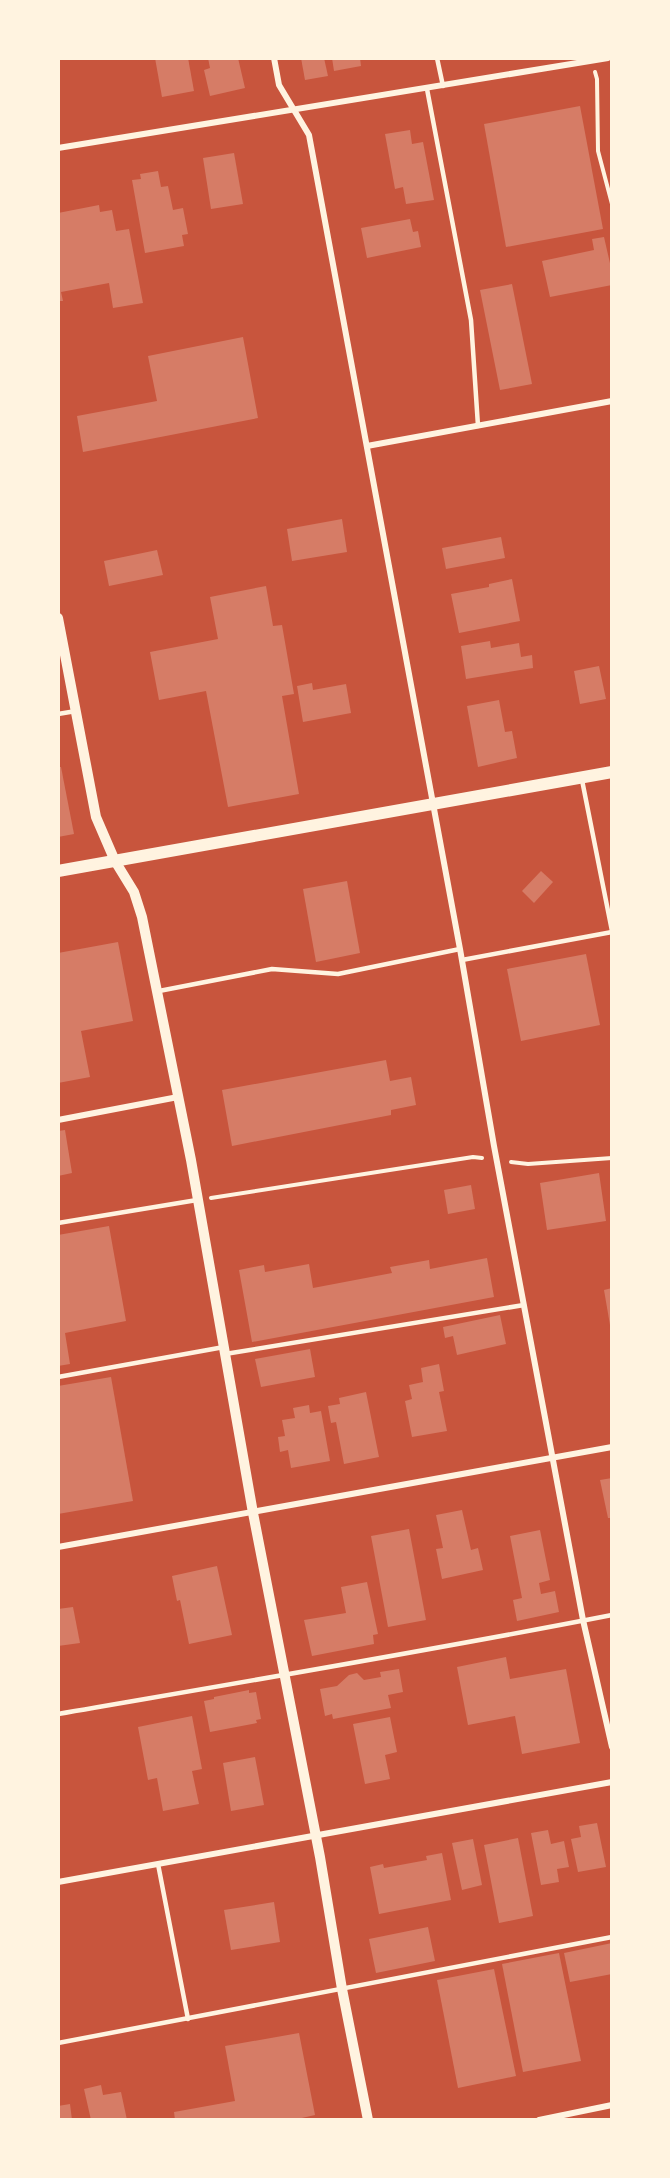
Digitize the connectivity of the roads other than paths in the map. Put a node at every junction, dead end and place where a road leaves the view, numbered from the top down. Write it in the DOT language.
graph roads {
  1 [pos="274,58"];
  2 [pos="437,58"];
  3 [pos="609,58"];
  4 [pos="443,86"];
  5 [pos="427,89"];
  6 [pos="295,111"];
  7 [pos="58,148"];
  8 [pos="612,401"];
  9 [pos="478,426"];
  10 [pos="367,446"];
  11 [pos="58,618"];
  12 [pos="76,711"];
  13 [pos="58,714"];
  14 [pos="612,772"];
  15 [pos="582,777"];
  16 [pos="432,803"];
  17 [pos="115,861"];
  18 [pos="58,871"];
  19 [pos="612,932"];
  20 [pos="460,949"];
  21 [pos="462,960"];
  22 [pos="157,991"];
  23 [pos="178,1097"];
  24 [pos="58,1120"];
  25 [pos="197,1200"];
  26 [pos="58,1223"];
  27 [pos="525,1305"];
  28 [pos="224,1351"];
  29 [pos="58,1377"];
  30 [pos="612,1447"];
  31 [pos="553,1458"];
  32 [pos="253,1513"];
  33 [pos="58,1547"];
  34 [pos="612,1615"];
  35 [pos="583,1620"];
  36 [pos="284,1676"];
  37 [pos="58,1714"];
  38 [pos="612,1747"];
  39 [pos="612,1782"];
  40 [pos="316,1835"];
  41 [pos="158,1864"];
  42 [pos="58,1882"];
  43 [pos="612,1937"];
  44 [pos="342,1989"];
  45 [pos="188,2019"];
  46 [pos="58,2043"];
  47 [pos="612,2105"];
  48 [pos="368,2120"];
  49 [pos="538,2120"];
  1 -- 6 [label="street"];
  2 -- 4 [label="lane"];
  3 -- 4 [label="street"];
  4 -- 5 [label="street"];
  5 -- 6 [label="street"];
  5 -- 9 [label="lane"];
  6 -- 7 [label="street"];
  6 -- 10 [label="street"];
  8 -- 9 [label="street"];
  9 -- 10 [label="street"];
  10 -- 16 [label="street"];
  11 -- 12 [label="street"];
  12 -- 13 [label="lane"];
  12 -- 17 [label="street"];
  14 -- 15 [label="main road"];
  15 -- 16 [label="main road"];
  15 -- 19 [label="lane"];
  16 -- 17 [label="main road"];
  16 -- 20 [label="street"];
  17 -- 18 [label="main road"];
  17 -- 22 [label="street"];
  19 -- 21 [label="lane"];
  20 -- 21 [label="street"];
  20 -- 22 [label="lane"];
  21 -- 27 [label="street"];
  22 -- 23 [label="street"];
  23 -- 24 [label="street"];
  23 -- 25 [label="street"];
  25 -- 26 [label="lane"];
  25 -- 28 [label="street"];
  27 -- 28 [label="lane"];
  27 -- 31 [label="street"];
  28 -- 29 [label="lane"];
  28 -- 32 [label="street"];
  30 -- 31 [label="street"];
  31 -- 32 [label="street"];
  31 -- 35 [label="street"];
  32 -- 33 [label="street"];
  32 -- 36 [label="street"];
  34 -- 35 [label="lane"];
  35 -- 36 [label="lane"];
  35 -- 38 [label="street"];
  36 -- 37 [label="lane"];
  36 -- 40 [label="street"];
  39 -- 40 [label="street"];
  40 -- 41 [label="street"];
  40 -- 44 [label="street"];
  41 -- 42 [label="street"];
  41 -- 45 [label="lane"];
  43 -- 44 [label="lane"];
  44 -- 45 [label="lane"];
  44 -- 48 [label="street"];
  45 -- 46 [label="lane"];
  47 -- 49 [label="street"];
}
